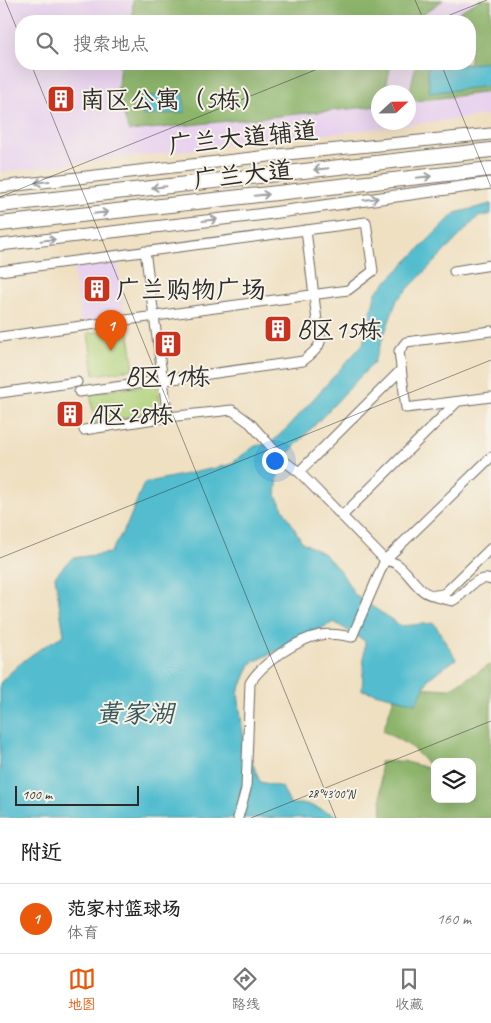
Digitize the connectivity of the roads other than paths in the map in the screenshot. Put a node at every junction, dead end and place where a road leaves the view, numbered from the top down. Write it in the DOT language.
graph roads {
  1 [pos="491,134"];
  2 [pos="491,150"];
  3 [pos="491,169"];
  4 [pos="491,183"];
  5 [pos="0,187"];
  6 [pos="0,205"];
  7 [pos="0,224"];
  8 [pos="306,230"];
  9 [pos="0,245"];
  10 [pos="145,251"];
  11 [pos="491,266"];
  12 [pos="0,271"];
  13 [pos="454,271"];
  14 [pos="314,294"];
  15 [pos="153,316"];
  16 [pos="491,332"];
  17 [pos="0,337"];
  18 [pos="401,370"];
  19 [pos="162,381"];
  20 [pos="77,382"];
  21 [pos="79,392"];
  22 [pos="0,393"];
  23 [pos="491,398"];
  24 [pos="456,402"];
  25 [pos="168,417"];
  26 [pos="84,430"];
  27 [pos="491,457"];
  28 [pos="299,472"];
  29 [pos="342,516"];
  30 [pos="491,548"];
  31 [pos="385,560"];
  32 [pos="491,580"];
  33 [pos="436,597"];
  34 [pos="238,818"];
  1 -- 5 [label="main road, 广兰大道辅道, one-way"];
  2 -- 6 [label="main road, 广兰大道, one-way"];
  7 -- 3 [label="main road, 广兰大道, one-way"];
  9 -- 4 [label="main road, one-way"];
  8 -- 10 [label="street"];
  8 -- 14 [label="street"];
  8 -- 14 [label="street"];
  10 -- 12 [label="street"];
  10 -- 15 [label="street"];
  11 -- 13 [label="street"];
  14 -- 15 [label="street"];
  14 -- 19 [label="street"];
  15 -- 17 [label="street"];
  15 -- 19 [label="street"];
  16 -- 18 [label="street"];
  18 -- 24 [label="street"];
  18 -- 28 [label="street"];
  19 -- 21 [label="street"];
  19 -- 25 [label="street"];
  20 -- 22 [label="street"];
  23 -- 24 [label="street"];
  24 -- 29 [label="street"];
  25 -- 26 [label="street"];
  25 -- 28 [label="street"];
  27 -- 31 [label="street"];
  28 -- 29 [label="street"];
  29 -- 31 [label="street"];
  30 -- 33 [label="street"];
  31 -- 33 [label="street"];
  31 -- 34 [label="street"];
  32 -- 33 [label="street"];
}
